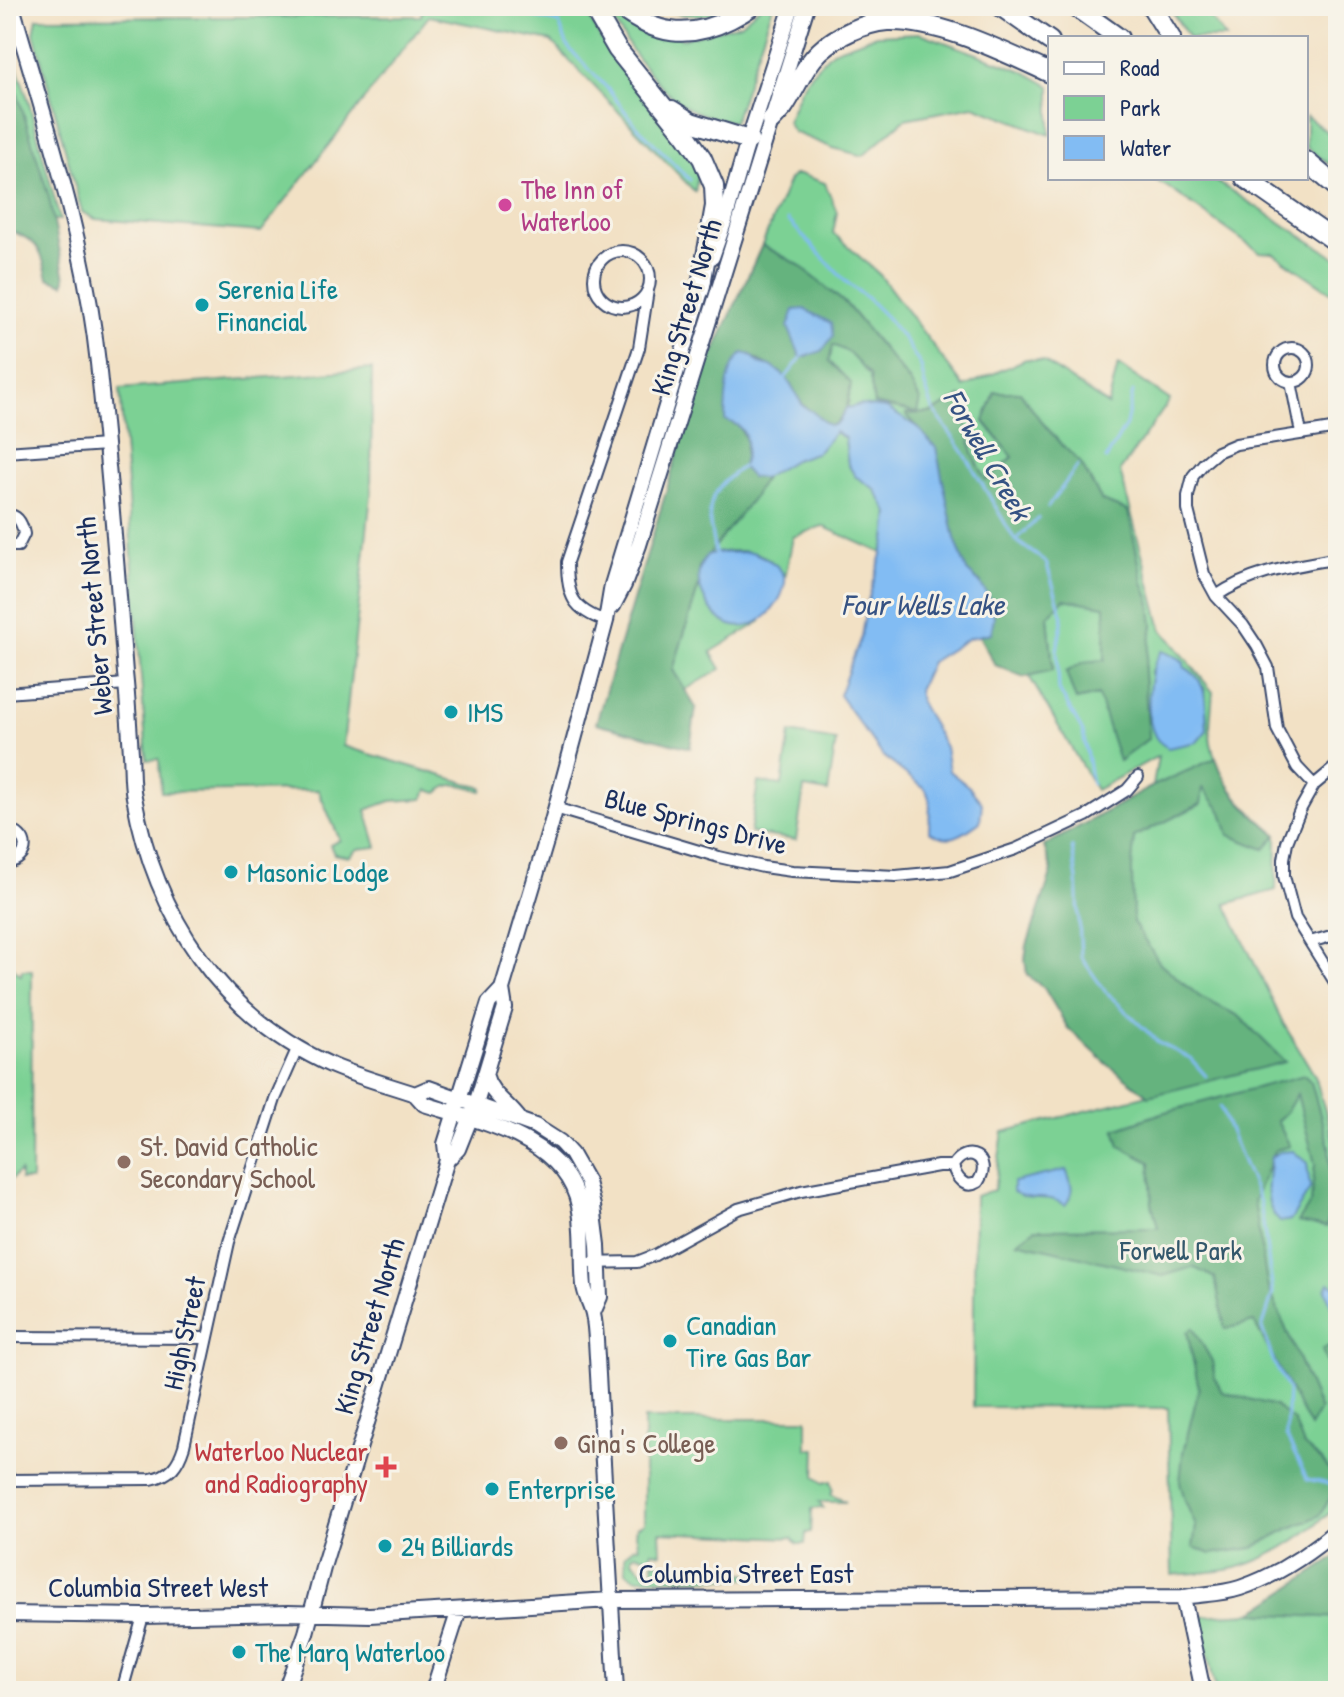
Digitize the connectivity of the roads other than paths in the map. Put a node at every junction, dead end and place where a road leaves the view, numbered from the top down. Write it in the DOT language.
graph roads {
  1 [pos="12,6"];
  2 [pos="592,6"];
  3 [pos="618,6"];
  4 [pos="752,6"];
  5 [pos="792,6"];
  6 [pos="807,6"];
  7 [pos="1000,6"];
  8 [pos="1074,6"];
  9 [pos="1151,6"];
  10 [pos="1116,36"];
  11 [pos="1170,36"];
  12 [pos="1048,40"];
  13 [pos="1048,72"];
  14 [pos="647,86"];
  15 [pos="771,121"];
  16 [pos="749,140"];
  17 [pos="1308,163"];
  18 [pos="1308,171"];
  19 [pos="1235,180"];
  20 [pos="1248,180"];
  21 [pos="1338,191"];
  22 [pos="1314,226"];
  23 [pos="1338,243"];
  24 [pos="648,290"];
  25 [pos="700,290"];
  26 [pos="6,295"];
  27 [pos="6,314"];
  28 [pos="1291,382"];
  29 [pos="1338,428"];
  30 [pos="1301,433"];
  31 [pos="106,445"];
  32 [pos="6,452"];
  33 [pos="6,507"];
  34 [pos="6,514"];
  35 [pos="6,546"];
  36 [pos="1338,558"];
  37 [pos="1216,596"];
  38 [pos="606,621"];
  39 [pos="126,684"];
  40 [pos="6,693"];
  41 [pos="1338,765"];
  42 [pos="1138,777"];
  43 [pos="1314,785"];
  44 [pos="555,808"];
  45 [pos="6,828"];
  46 [pos="6,863"];
  47 [pos="1338,934"];
  48 [pos="1310,942"];
  49 [pos="1338,987"];
  50 [pos="502,989"];
  51 [pos="298,1047"];
  52 [pos="485,1074"];
  53 [pos="415,1094"];
  54 [pos="460,1099"];
  55 [pos="476,1104"];
  56 [pos="455,1114"];
  57 [pos="471,1119"];
  58 [pos="520,1120"];
  59 [pos="447,1160"];
  60 [pos="953,1166"];
  61 [pos="583,1263"];
  62 [pos="599,1264"];
  63 [pos="593,1313"];
  64 [pos="6,1337"];
  65 [pos="207,1338"];
  66 [pos="6,1480"];
  67 [pos="1338,1529"];
  68 [pos="1183,1597"];
  69 [pos="610,1600"];
  70 [pos="459,1610"];
  71 [pos="6,1614"];
  72 [pos="311,1614"];
  73 [pos="143,1616"];
  74 [pos="122,1691"];
  75 [pos="285,1691"];
  76 [pos="433,1691"];
  77 [pos="616,1691"];
  78 [pos="1203,1691"];
  1 -- 31 [label="main road, Weber Street North"];
  2 -- 14 [label="highway"];
  3 -- 4 [label="highway"];
  5 -- 16 [label="main road, King Street North"];
  6 -- 15 [label="main road, King Street North"];
  7 -- 12 [label="highway"];
  8 -- 10 [label="highway"];
  9 -- 11 [label="highway"];
  13 -- 15 [label="highway"];
  14 -- 16 [label="highway"];
  14 -- 25 [label="highway"];
  15 -- 38 [label="main road, King Street North"];
  16 -- 25 [label="main road, King Street North"];
  17 -- 21 [label="highway"];
  18 -- 21 [label="highway"];
  19 -- 22 [label="highway"];
  20 -- 22 [label="highway"];
  22 -- 23 [label="highway"];
  24 -- 24 [label="street"];
  24 -- 38 [label="street"];
  25 -- 38 [label="main road, King Street North"];
  26 -- 27 [label="street"];
  28 -- 30 [label="street"];
  29 -- 30 [label="street"];
  30 -- 37 [label="street"];
  31 -- 32 [label="street"];
  31 -- 39 [label="main road, Weber Street North"];
  33 -- 34 [label="street"];
  34 -- 35 [label="street"];
  36 -- 37 [label="street"];
  37 -- 43 [label="street"];
  38 -- 44 [label="main road, King Street North"];
  39 -- 40 [label="street"];
  39 -- 51 [label="main road, Weber Street North"];
  41 -- 43 [label="street"];
  42 -- 44 [label="street, Blue Springs Drive"];
  43 -- 48 [label="street"];
  44 -- 50 [label="main road, King Street North"];
  45 -- 46 [label="street"];
  47 -- 48 [label="street"];
  48 -- 49 [label="street"];
  50 -- 52 [label="main road, King Street North"];
  50 -- 54 [label="main road, King Street North"];
  51 -- 53 [label="main road, Weber Street North"];
  51 -- 65 [label="street, High Street"];
  52 -- 55 [label="main road, King Street North"];
  52 -- 58 [label="main road"];
  53 -- 54 [label="main road, Weber Street North"];
  53 -- 56 [label="main road, Weber Street North"];
  54 -- 55 [label="main road, Weber Street North"];
  54 -- 56 [label="main road, King Street North"];
  55 -- 57 [label="main road, King Street North"];
  55 -- 58 [label="main road, Weber Street North"];
  56 -- 57 [label="main road, Weber Street North"];
  56 -- 59 [label="main road, King Street North"];
  57 -- 59 [label="main road, King Street North"];
  57 -- 61 [label="main road, Weber Street North"];
  58 -- 62 [label="main road, Weber Street North"];
  59 -- 72 [label="main road, King Street North"];
  60 -- 62 [label="street"];
  61 -- 62 [label="street"];
  61 -- 63 [label="main road, Weber Street North"];
  62 -- 63 [label="main road, Weber Street North"];
  63 -- 69 [label="main road, Weber Street North"];
  64 -- 65 [label="street"];
  65 -- 66 [label="street, High Street"];
  67 -- 68 [label="main road, Columbia Street East"];
  68 -- 69 [label="main road, Columbia Street East"];
  68 -- 78 [label="main road"];
  69 -- 70 [label="main road, Columbia Street East"];
  69 -- 77 [label="main road, Weber Street North"];
  70 -- 72 [label="main road, Columbia Street East"];
  70 -- 76 [label="main road"];
  71 -- 73 [label="main road, Columbia Street West"];
  72 -- 73 [label="main road, Columbia Street West"];
  72 -- 75 [label="main road, King Street North"];
  73 -- 74 [label="street"];
}
